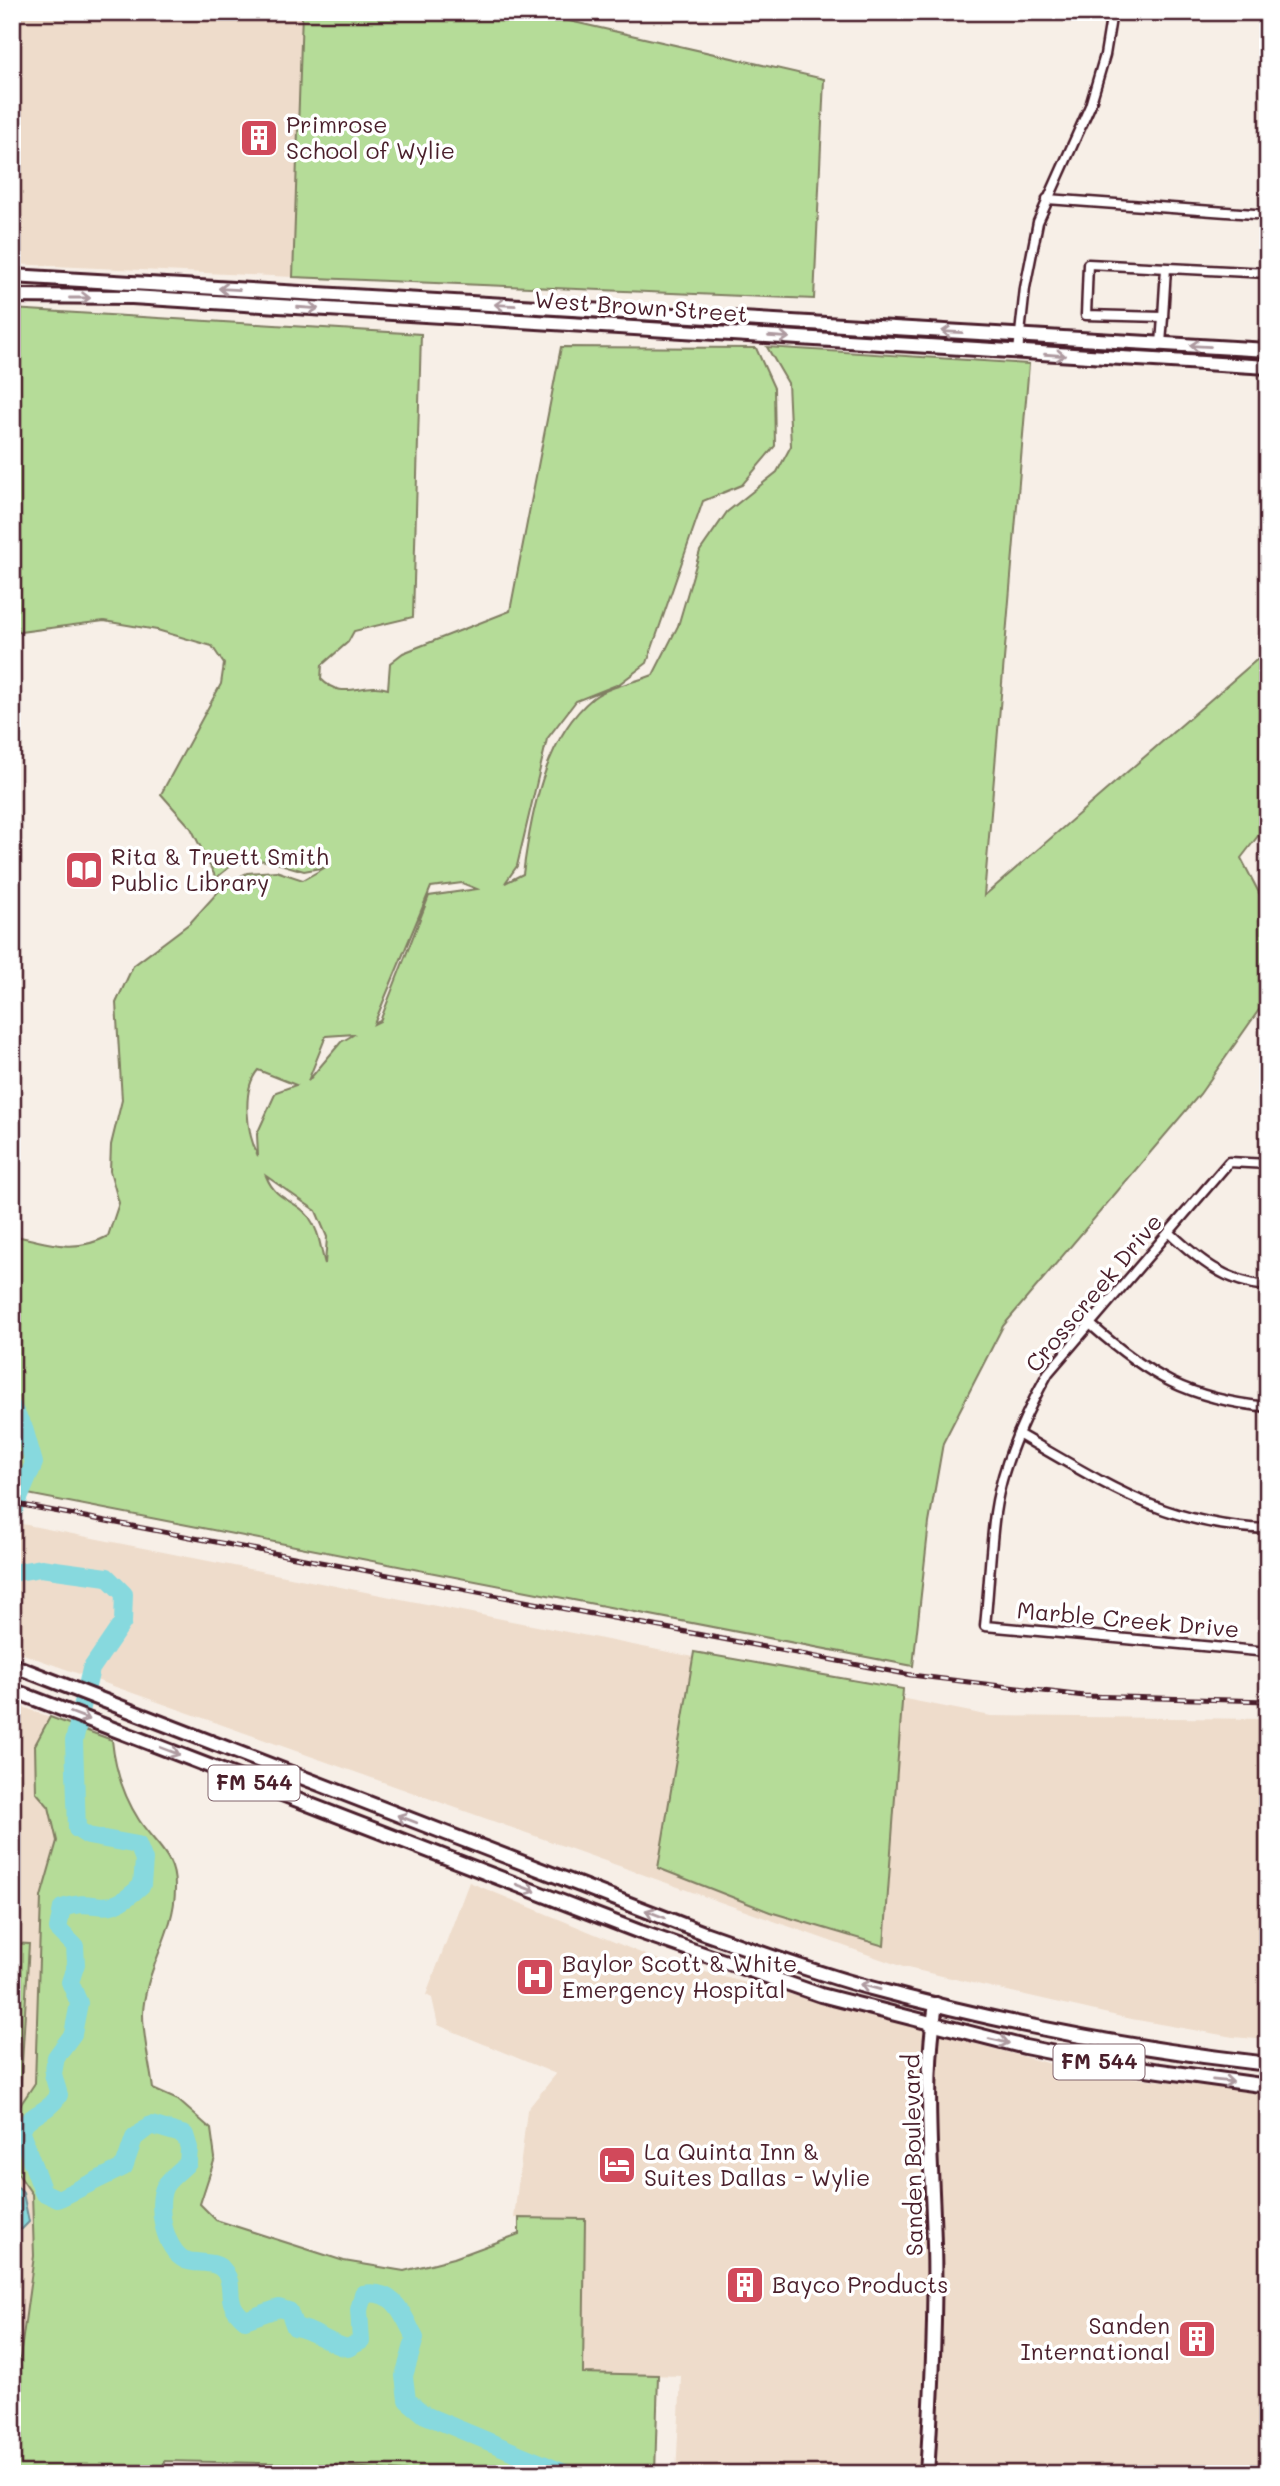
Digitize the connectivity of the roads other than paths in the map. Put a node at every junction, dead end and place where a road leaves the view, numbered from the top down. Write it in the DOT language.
graph roads {
  1 [pos="1112,12"];
  2 [pos="1048,199"];
  3 [pos="1268,215"];
  4 [pos="1166,268"];
  5 [pos="1268,273"];
  6 [pos="12,276"];
  7 [pos="186,286"];
  8 [pos="12,296"];
  9 [pos="132,297"];
  10 [pos="1163,317"];
  11 [pos="1020,336"];
  12 [pos="1161,344"];
  13 [pos="1268,350"];
  14 [pos="1018,352"];
  15 [pos="1268,367"];
  16 [pos="1268,1164"];
  17 [pos="1169,1232"];
  18 [pos="1268,1286"];
  19 [pos="1090,1324"];
  20 [pos="1268,1407"];
  21 [pos="1018,1434"];
  22 [pos="1268,1530"];
  23 [pos="985,1626"];
  24 [pos="1268,1652"];
  25 [pos="12,1665"];
  26 [pos="12,1690"];
  27 [pos="470,1843"];
  28 [pos="462,1863"];
  29 [pos="936,2004"];
  30 [pos="933,2026"];
  31 [pos="1268,2064"];
  32 [pos="1268,2086"];
  33 [pos="927,2474"];
  1 -- 2 [label="street"];
  2 -- 3 [label="street"];
  2 -- 11 [label="street"];
  4 -- 5 [label="street"];
  4 -- 10 [label="street"];
  4 -- 10 [label="street"];
  6 -- 7 [label="main road, West Brown Street"];
  7 -- 9 [label="main road"];
  11 -- 7 [label="main road, West Brown Street, one-way"];
  8 -- 9 [label="main road, West Brown Street, one-way"];
  9 -- 14 [label="main road, West Brown Street, one-way"];
  10 -- 12 [label="street"];
  11 -- 12 [label="main road, West Brown Street"];
  11 -- 14 [label="street"];
  13 -- 12 [label="main road, West Brown Street, one-way"];
  14 -- 15 [label="main road, West Brown Street, one-way"];
  16 -- 17 [label="street, Crosscreek Drive"];
  17 -- 18 [label="street"];
  17 -- 19 [label="street, Crosscreek Drive"];
  19 -- 20 [label="street"];
  19 -- 21 [label="street, Crosscreek Drive"];
  21 -- 22 [label="street"];
  21 -- 23 [label="street, Crosscreek Drive"];
  23 -- 24 [label="street, Marble Creek Drive"];
  27 -- 25 [label="main road, FM 544 / FM 544, one-way"];
  26 -- 28 [label="main road, FM 544 / FM 544, one-way"];
  27 -- 28 [label="main road"];
  29 -- 27 [label="main road, FM 544 / FM 544, one-way"];
  28 -- 30 [label="main road, FM 544 / FM 544, one-way"];
  29 -- 30 [label="main road, Sanden Boulevard"];
  29 -- 31 [label="main road, FM 544 / FM 544"];
  30 -- 32 [label="main road, FM 544 / FM 544, one-way"];
  30 -- 33 [label="main road, Sanden Boulevard"];
}
